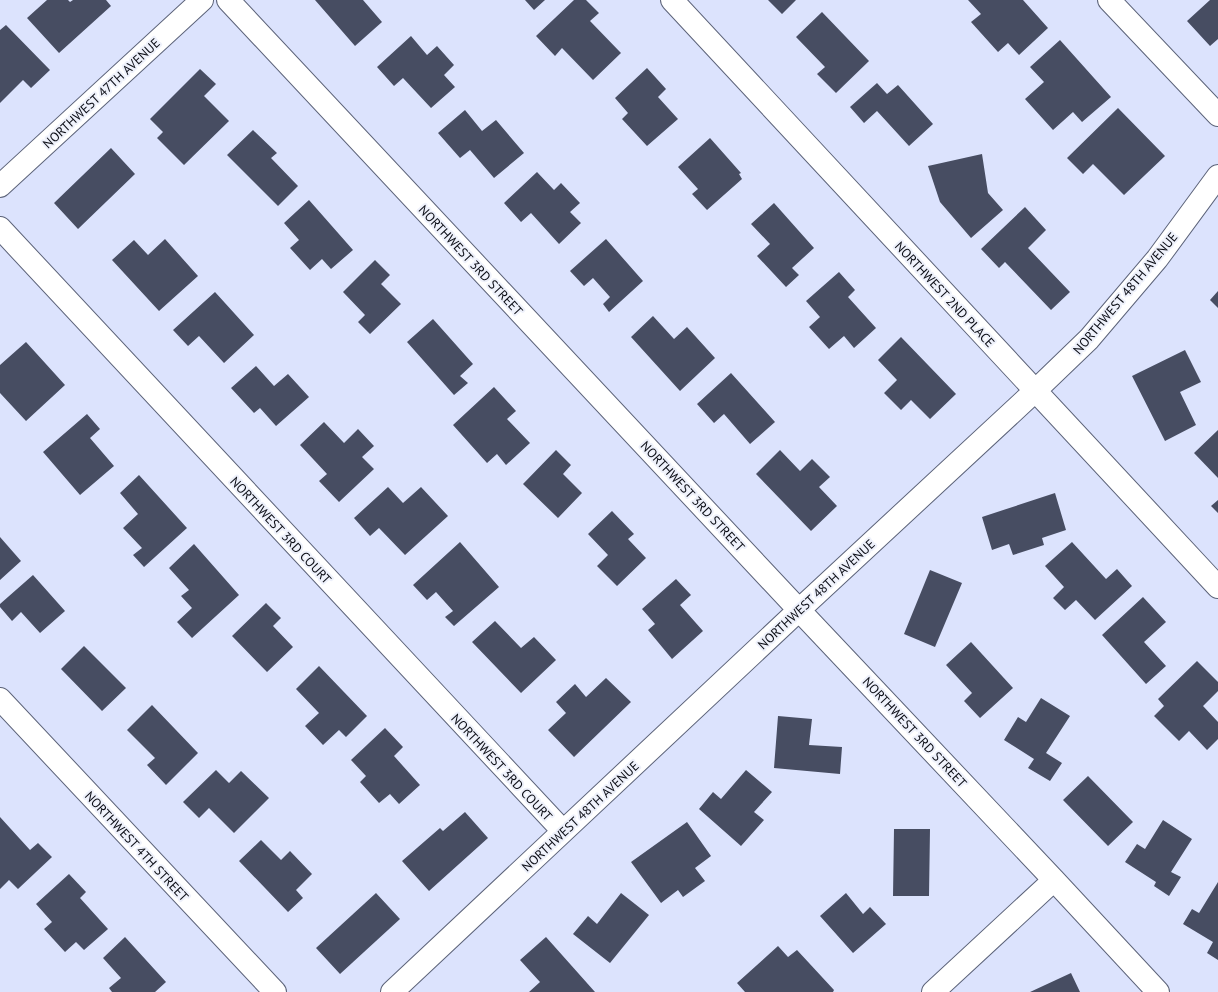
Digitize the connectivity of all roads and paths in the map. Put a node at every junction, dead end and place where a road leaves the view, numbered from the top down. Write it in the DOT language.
graph roads {
  1 [pos="202,0"];
  2 [pos="228,0"];
  3 [pos="672,0"];
  4 [pos="1109,0"];
  5 [pos="1218,115"];
  6 [pos="1218,176"];
  7 [pos="0,186"];
  8 [pos="0,228"];
  9 [pos="1036,392"];
  10 [pos="1218,587"];
  11 [pos="799,610"];
  12 [pos="0,699"];
  13 [pos="563,831"];
  14 [pos="1054,880"];
  15 [pos="275,992"];
  16 [pos="392,992"];
  17 [pos="933,992"];
  18 [pos="1158,992"];
  1 -- 7 [label="street, NORTHWEST 47TH AVENUE"];
  2 -- 11 [label="street, NORTHWEST 3RD STREET"];
  3 -- 9 [label="street, NORTHWEST 2ND PLACE"];
  4 -- 5 [label="street"];
  6 -- 9 [label="street, NORTHWEST 48TH AVENUE"];
  8 -- 13 [label="street, NORTHWEST 3RD COURT"];
  9 -- 10 [label="street, NORTHWEST 2ND PLACE"];
  9 -- 11 [label="street, NORTHWEST 48TH AVENUE"];
  11 -- 13 [label="street, NORTHWEST 48TH AVENUE"];
  11 -- 14 [label="street, NORTHWEST 3RD STREET"];
  12 -- 15 [label="street, NORTHWEST 4TH STREET"];
  13 -- 16 [label="street, NORTHWEST 48TH AVENUE"];
  14 -- 17 [label="street"];
  14 -- 18 [label="street, NORTHWEST 3RD STREET"];
}
